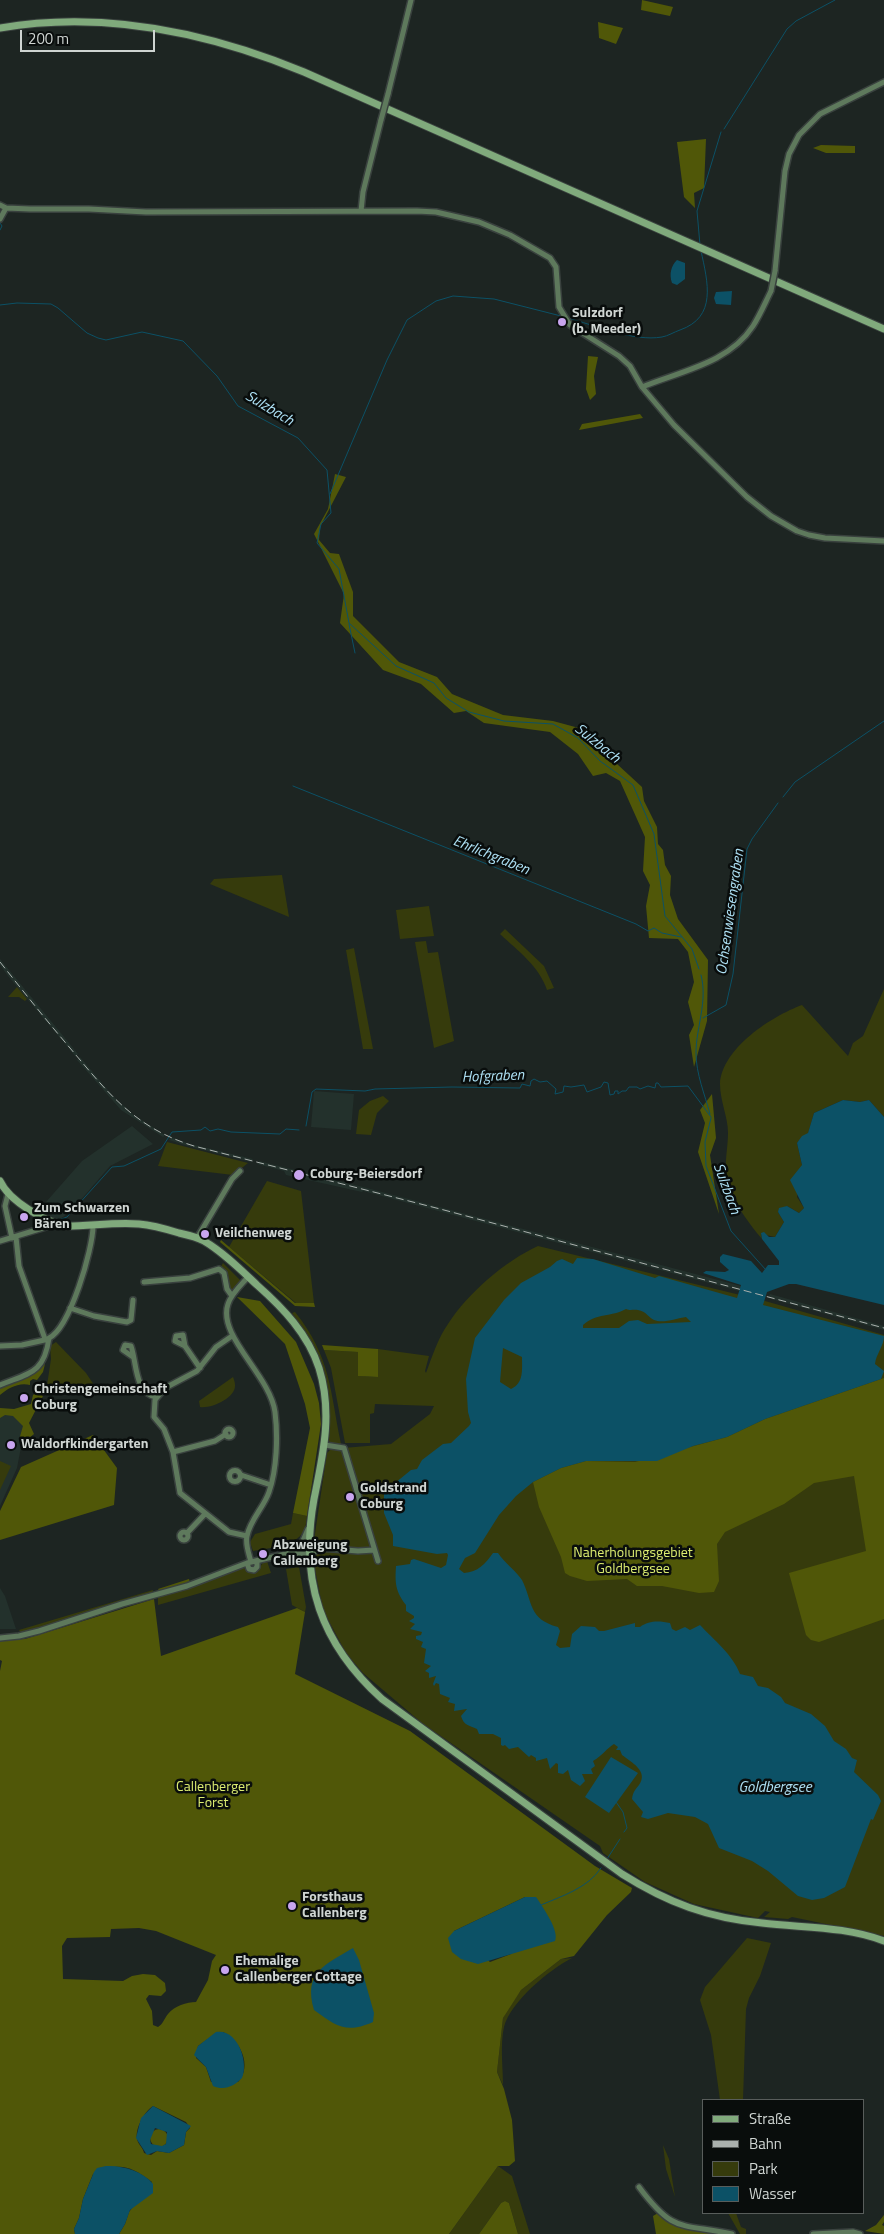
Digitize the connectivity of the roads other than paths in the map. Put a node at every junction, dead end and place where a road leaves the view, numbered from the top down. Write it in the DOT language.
graph roads {
  1 [pos="411,0"];
  2 [pos="0,28"];
  3 [pos="884,82"];
  4 [pos="0,206"];
  5 [pos="6,208"];
  6 [pos="361,211"];
  7 [pos="0,219"];
  8 [pos="884,329"];
  9 [pos="642,387"];
  10 [pos="884,541"];
  11 [pos="240,1171"];
  12 [pos="0,1181"];
  13 [pos="8,1194"];
  14 [pos="56,1224"];
  15 [pos="93,1226"];
  16 [pos="14,1238"];
  17 [pos="197,1238"];
  18 [pos="0,1241"];
  19 [pos="248,1277"];
  20 [pos="144,1282"];
  21 [pos="232,1296"];
  22 [pos="133,1300"];
  23 [pos="70,1308"];
  24 [pos="232,1336"];
  25 [pos="47,1339"];
  26 [pos="0,1346"];
  27 [pos="185,1346"];
  28 [pos="133,1357"];
  29 [pos="200,1368"];
  30 [pos="0,1385"];
  31 [pos="156,1397"];
  32 [pos="226,1434"];
  33 [pos="325,1445"];
  34 [pos="173,1452"];
  35 [pos="241,1475"];
  36 [pos="271,1485"];
  37 [pos="204,1514"];
  38 [pos="312,1519"];
  39 [pos="187,1533"];
  40 [pos="247,1536"];
  41 [pos="296,1549"];
  42 [pos="310,1549"];
  43 [pos="374,1550"];
  44 [pos="290,1553"];
  45 [pos="378,1561"];
  46 [pos="252,1562"];
  47 [pos="0,1638"];
  48 [pos="884,1941"];
  49 [pos="639,2187"];
  50 [pos="732,2234"];
  51 [pos="813,2234"];
  52 [pos="860,2234"];
  1 -- 6 [label="street, bridge"];
  2 -- 8 [label="street"];
  3 -- 9 [label="street, bridge"];
  4 -- 5 [label="street"];
  5 -- 6 [label="street"];
  5 -- 7 [label="street"];
  6 -- 9 [label="street"];
  9 -- 10 [label="street"];
  11 -- 17 [label="street"];
  12 -- 13 [label="street"];
  13 -- 14 [label="street"];
  13 -- 16 [label="street"];
  14 -- 15 [label="street"];
  14 -- 16 [label="street"];
  15 -- 17 [label="street"];
  15 -- 23 [label="street"];
  16 -- 18 [label="street"];
  16 -- 25 [label="street"];
  17 -- 19 [label="street"];
  19 -- 21 [label="street"];
  19 -- 33 [label="street"];
  20 -- 21 [label="street"];
  21 -- 24 [label="street"];
  22 -- 23 [label="street"];
  23 -- 25 [label="street"];
  24 -- 29 [label="street"];
  24 -- 36 [label="street"];
  25 -- 26 [label="street"];
  25 -- 30 [label="street"];
  27 -- 29 [label="street"];
  28 -- 31 [label="street"];
  29 -- 31 [label="street"];
  31 -- 34 [label="street"];
  32 -- 34 [label="street"];
  33 -- 38 [label="street"];
  33 -- 43 [label="street"];
  34 -- 37 [label="street"];
  35 -- 36 [label="street"];
  36 -- 40 [label="street"];
  37 -- 39 [label="street"];
  37 -- 40 [label="street"];
  38 -- 41 [label="street"];
  38 -- 42 [label="street"];
  40 -- 46 [label="street"];
  41 -- 42 [label="street"];
  41 -- 44 [label="street"];
  42 -- 43 [label="street"];
  42 -- 44 [label="street"];
  42 -- 48 [label="street"];
  43 -- 45 [label="street"];
  44 -- 46 [label="street"];
  46 -- 47 [label="street"];
  49 -- 50 [label="street"];
  51 -- 52 [label="street"];
}
